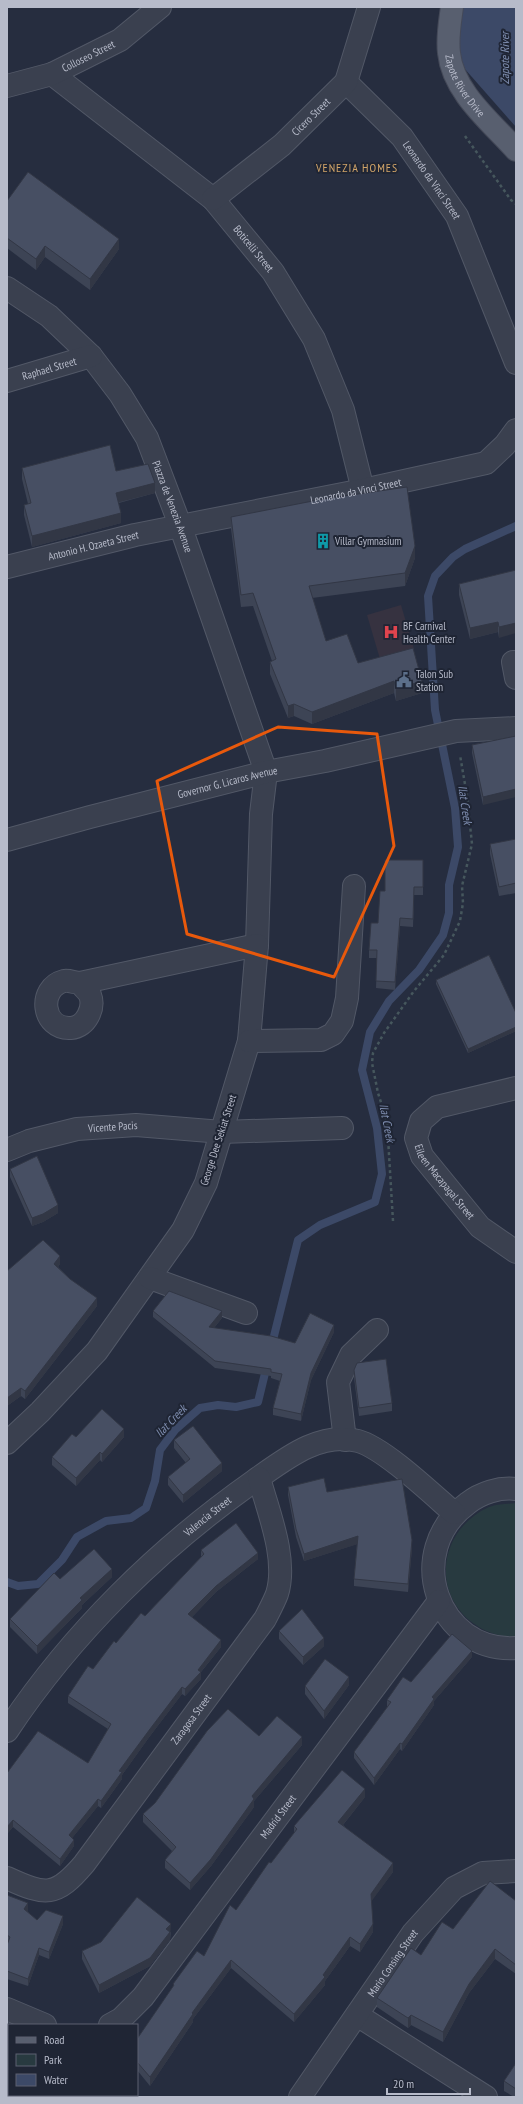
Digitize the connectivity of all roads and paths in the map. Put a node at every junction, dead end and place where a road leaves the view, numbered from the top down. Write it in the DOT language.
graph roads {
  1 [pos="160,7"];
  2 [pos="369,7"];
  3 [pos="452,7"];
  4 [pos="52,74"];
  5 [pos="346,82"];
  6 [pos="7,86"];
  7 [pos="516,150"];
  8 [pos="214,199"];
  9 [pos="7,288"];
  10 [pos="91,356"];
  11 [pos="516,363"];
  12 [pos="7,381"];
  13 [pos="516,430"];
  14 [pos="362,490"];
  15 [pos="180,525"];
  16 [pos="7,567"];
  17 [pos="516,662"];
  18 [pos="516,678"];
  19 [pos="516,728"];
  20 [pos="453,732"];
  21 [pos="266,772"];
  22 [pos="7,840"];
  23 [pos="354,886"];
  24 [pos="257,945"];
  25 [pos="80,983"];
  26 [pos="249,1041"];
  27 [pos="516,1088"];
  28 [pos="342,1128"];
  29 [pos="222,1132"];
  30 [pos="7,1150"];
  31 [pos="393,1221"];
  32 [pos="516,1252"];
  33 [pos="150,1278"];
  34 [pos="246,1313"];
  35 [pos="377,1330"];
  36 [pos="345,1440"];
  37 [pos="7,1442"];
  38 [pos="259,1478"];
  39 [pos="516,1488"];
  40 [pos="454,1513"];
  41 [pos="439,1602"];
  42 [pos="516,1648"];
  43 [pos="7,1730"];
  44 [pos="516,1871"];
  45 [pos="7,1878"];
  46 [pos="7,2009"];
  47 [pos="357,2015"];
  48 [pos="43,2024"];
  49 [pos="112,2024"];
  50 [pos="300,2097"];
  51 [pos="486,2097"];
  1 -- 4 [label="street, Colloseo Street"];
  2 -- 5 [label="street, Cicero Street"];
  3 -- 7 [label="main road, Zapote River Drive"];
  4 -- 6 [label="street, Colloseo Street"];
  4 -- 8 [label="street, Boticelli Street"];
  5 -- 8 [label="street, Cicero Street"];
  5 -- 11 [label="street, Leonardo da Vinci Street"];
  8 -- 14 [label="street, Boticelli Street"];
  9 -- 10 [label="street, Piazza de Venezia Avenue"];
  10 -- 12 [label="street, Raphael Street"];
  10 -- 15 [label="street, Piazza de Venezia Avenue"];
  13 -- 14 [label="street, Leonardo da Vinci Street"];
  14 -- 15 [label="street, Leonardo da Vinci Street"];
  15 -- 16 [label="street, Antonio H. Ozaeta Street"];
  15 -- 21 [label="street, Piazza de Venezia Avenue"];
  17 -- 18 [label="street"];
  19 -- 20 [label="street, Governor G. Licaros Avenue"];
  20 -- 21 [label="street, Governor G. Licaros Avenue"];
  20 -- 31 [label="path"];
  21 -- 22 [label="street, Governor G. Licaros Avenue"];
  21 -- 24 [label="street, George Dee Sekiat Street"];
  23 -- 26 [label="street"];
  24 -- 25 [label="street"];
  24 -- 26 [label="street, George Dee Sekiat Street"];
  26 -- 29 [label="street, George Dee Sekiat Street"];
  27 -- 32 [label="street, Eileen Macapagal Street"];
  28 -- 29 [label="street, Vicente Pacis"];
  29 -- 30 [label="street, Vicente Pacis"];
  29 -- 33 [label="street, George Dee Sekiat Street"];
  33 -- 34 [label="street"];
  33 -- 37 [label="street, George Dee Sekiat Street"];
  35 -- 36 [label="street"];
  36 -- 38 [label="street, Valencia Street"];
  36 -- 40 [label="street, Valencia Street"];
  38 -- 43 [label="street, Valencia Street"];
  38 -- 45 [label="street, Zaragosa Street"];
  39 -- 40 [label="street"];
  40 -- 41 [label="street"];
  41 -- 42 [label="street"];
  41 -- 49 [label="street, Madrid Street"];
  44 -- 47 [label="street, Mario Consing Street"];
  46 -- 48 [label="street"];
  47 -- 50 [label="street, Mario Consing Street"];
  47 -- 51 [label="street"];
}
